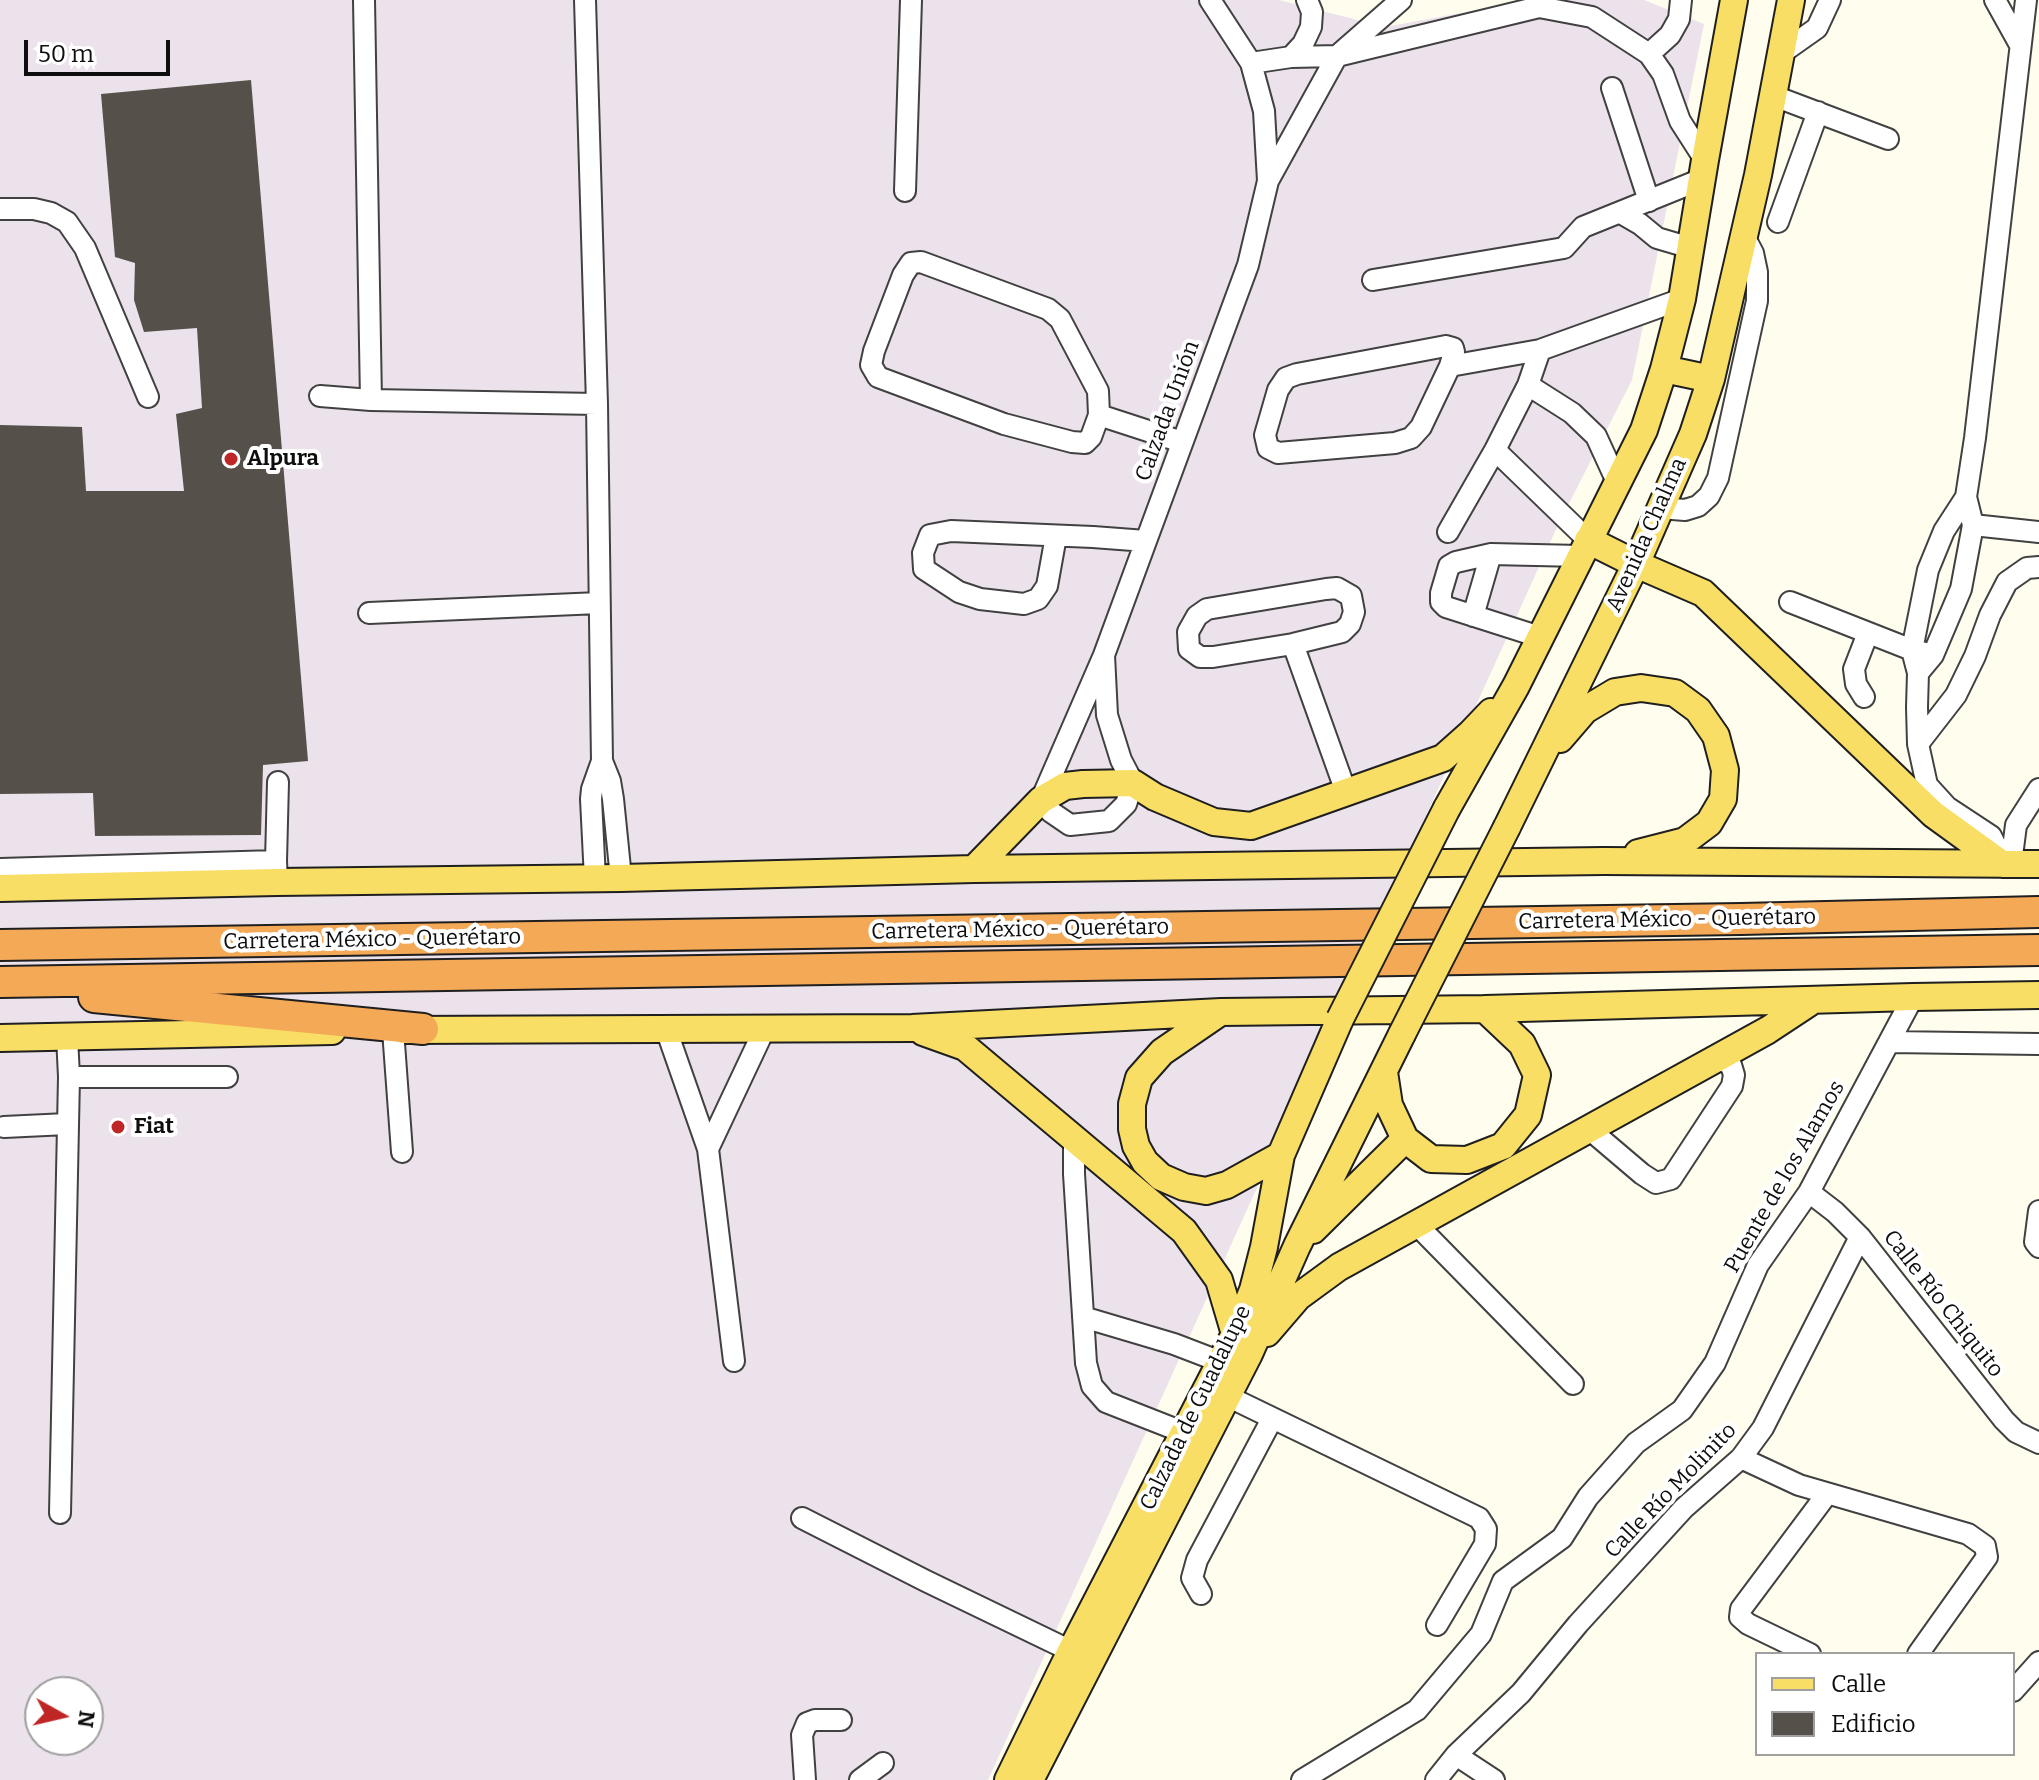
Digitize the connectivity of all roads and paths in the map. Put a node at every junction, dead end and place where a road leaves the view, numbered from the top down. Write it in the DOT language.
graph roads {
  1 [pos="364,0"];
  2 [pos="585,0"];
  3 [pos="911,0"];
  4 [pos="1210,0"];
  5 [pos="1307,0"];
  6 [pos="1401,0"];
  7 [pos="1681,0"];
  8 [pos="1734,0"];
  9 [pos="1791,0"];
  10 [pos="1830,0"];
  11 [pos="1995,0"];
  12 [pos="2026,0"];
  13 [pos="2020,45"];
  14 [pos="1783,52"];
  15 [pos="1649,54"];
  16 [pos="1337,56"];
  17 [pos="1291,57"];
  18 [pos="1251,63"];
  19 [pos="1612,88"];
  20 [pos="1774,96"];
  21 [pos="1818,112"];
  22 [pos="1888,139"];
  23 [pos="1703,170"];
  24 [pos="1268,181"];
  25 [pos="905,191"];
  26 [pos="1649,201"];
  27 [pos="0,209"];
  28 [pos="1621,213"];
  29 [pos="1778,222"];
  30 [pos="1744,236"];
  31 [pos="1691,248"];
  32 [pos="1373,280"];
  33 [pos="1682,299"];
  34 [pos="1540,350"];
  35 [pos="1450,366"];
  36 [pos="1664,369"];
  37 [pos="1741,373"];
  38 [pos="1712,374"];
  39 [pos="1528,385"];
  40 [pos="320,396"];
  41 [pos="148,397"];
  42 [pos="371,400"];
  43 [pos="597,404"];
  44 [pos="1099,415"];
  45 [pos="1182,442"];
  46 [pos="1495,450"];
  47 [pos="1618,484"];
  48 [pos="1966,497"];
  49 [pos="1660,508"];
  50 [pos="1973,525"];
  51 [pos="1448,532"];
  52 [pos="2039,532"];
  53 [pos="1056,536"];
  54 [pos="1146,541"];
  55 [pos="1584,548"];
  56 [pos="1491,554"];
  57 [pos="1636,564"];
  58 [pos="2039,567"];
  59 [pos="1790,602"];
  60 [pos="599,603"];
  61 [pos="369,613"];
  62 [pos="1473,616"];
  63 [pos="1868,633"];
  64 [pos="1540,637"];
  65 [pos="1293,644"];
  66 [pos="1912,650"];
  67 [pos="1104,655"];
  68 [pos="1933,655"];
  69 [pos="1918,673"];
  70 [pos="1516,686"];
  71 [pos="1864,697"];
  72 [pos="1918,744"];
  73 [pos="1536,766"];
  74 [pos="278,782"];
  75 [pos="1133,783"];
  76 [pos="2039,789"];
  77 [pos="1346,792"];
  78 [pos="1041,800"];
  79 [pos="1604,861"];
  80 [pos="2006,864"];
  81 [pos="2039,864"];
  82 [pos="0,869"];
  83 [pos="974,869"];
  84 [pos="277,872"];
  85 [pos="608,878"];
  86 [pos="0,888"];
  87 [pos="2039,912"];
  88 [pos="0,945"];
  89 [pos="2039,950"];
  90 [pos="0,984"];
  91 [pos="2039,995"];
  92 [pos="1913,997"];
  93 [pos="1813,1000"];
  94 [pos="1485,1009"];
  95 [pos="1221,1012"];
  96 [pos="765,1028"];
  97 [pos="912,1028"];
  98 [pos="666,1029"];
  99 [pos="408,1030"];
  100 [pos="1402,1034"];
  101 [pos="67,1036"];
  102 [pos="0,1038"];
  103 [pos="1889,1042"];
  104 [pos="2039,1044"];
  105 [pos="1718,1058"];
  106 [pos="1384,1072"];
  107 [pos="69,1077"];
  108 [pos="227,1077"];
  109 [pos="67,1124"];
  110 [pos="4,1127"];
  111 [pos="1589,1129"];
  112 [pos="1074,1139"];
  113 [pos="1405,1139"];
  114 [pos="708,1149"];
  115 [pos="402,1152"];
  116 [pos="1281,1155"];
  117 [pos="1809,1192"];
  118 [pos="2039,1211"];
  119 [pos="1416,1224"];
  120 [pos="1860,1237"];
  121 [pos="1297,1246"];
  122 [pos="2039,1247"];
  123 [pos="1083,1317"];
  124 [pos="1242,1344"];
  125 [pos="734,1361"];
  126 [pos="1221,1362"];
  127 [pos="1573,1384"];
  128 [pos="1227,1396"];
  129 [pos="1272,1419"];
  130 [pos="1185,1433"];
  131 [pos="2039,1443"];
  132 [pos="1741,1458"];
  133 [pos="1827,1494"];
  134 [pos="60,1513"];
  135 [pos="802,1518"];
  136 [pos="1201,1594"];
  137 [pos="1437,1625"];
  138 [pos="1071,1651"];
  139 [pos="1806,1652"];
  140 [pos="1919,1652"];
  141 [pos="2039,1662"];
  142 [pos="2015,1689"];
  143 [pos="841,1720"];
  144 [pos="1456,1755"];
  145 [pos="883,1763"];
  146 [pos="805,1780"];
  147 [pos="860,1780"];
  148 [pos="1008,1780"];
  149 [pos="1030,1780"];
  150 [pos="1302,1780"];
  151 [pos="1436,1780"];
  152 [pos="1494,1780"];
  1 -- 42 [label="street"];
  2 -- 43 [label="street"];
  3 -- 25 [label="street"];
  4 -- 18 [label="street, Calzada Unión"];
  5 -- 17 [label="street"];
  6 -- 16 [label="street, Calzada Unión"];
  7 -- 15 [label="street"];
  8 -- 23 [label="main road"];
  9 -- 14 [label="main road, Avenida Chalma"];
  10 -- 14 [label="street"];
  11 -- 13 [label="street"];
  12 -- 13 [label="street"];
  13 -- 48 [label="street"];
  14 -- 20 [label="main road, Avenida Chalma"];
  15 -- 16 [label="street"];
  15 -- 23 [label="street"];
  16 -- 17 [label="street"];
  16 -- 24 [label="street, Calzada Unión"];
  17 -- 18 [label="street"];
  18 -- 24 [label="street, Calzada Unión"];
  19 -- 26 [label="street"];
  20 -- 21 [label="street"];
  20 -- 30 [label="main road, Avenida Chalma"];
  21 -- 22 [label="street"];
  21 -- 29 [label="street"];
  23 -- 26 [label="street"];
  23 -- 31 [label="main road"];
  24 -- 45 [label="street, Calzada Unión"];
  26 -- 28 [label="street"];
  27 -- 41 [label="street"];
  28 -- 31 [label="street"];
  28 -- 32 [label="street"];
  30 -- 37 [label="street"];
  30 -- 38 [label="main road, Avenida Chalma"];
  31 -- 33 [label="main road"];
  33 -- 34 [label="street"];
  33 -- 36 [label="main road"];
  34 -- 35 [label="street"];
  34 -- 39 [label="street"];
  35 -- 35 [label="street"];
  36 -- 38 [label="main road"];
  36 -- 47 [label="main road"];
  37 -- 38 [label="street"];
  37 -- 49 [label="street"];
  38 -- 49 [label="main road, Avenida Chalma"];
  39 -- 46 [label="street"];
  39 -- 47 [label="street"];
  40 -- 42 [label="street"];
  42 -- 43 [label="street"];
  43 -- 60 [label="street"];
  44 -- 44 [label="street"];
  44 -- 45 [label="street"];
  45 -- 54 [label="street, Calzada Unión"];
  46 -- 51 [label="street"];
  46 -- 55 [label="street"];
  47 -- 55 [label="main road"];
  48 -- 50 [label="street"];
  48 -- 66 [label="street"];
  49 -- 57 [label="main road, Avenida Chalma"];
  50 -- 52 [label="street"];
  50 -- 68 [label="street"];
  53 -- 53 [label="street"];
  53 -- 54 [label="street"];
  54 -- 67 [label="street, Calzada Unión"];
  55 -- 56 [label="street"];
  55 -- 57 [label="main road"];
  55 -- 64 [label="main road"];
  56 -- 62 [label="street"];
  56 -- 62 [label="street"];
  57 -- 73 [label="main road, Avenida Chalma"];
  57 -- 80 [label="main road"];
  58 -- 72 [label="street"];
  59 -- 63 [label="street"];
  60 -- 61 [label="street"];
  60 -- 85 [label="street"];
  62 -- 64 [label="street"];
  63 -- 66 [label="street"];
  63 -- 71 [label="street"];
  64 -- 70 [label="main road"];
  65 -- 65 [label="street"];
  65 -- 77 [label="street"];
  66 -- 68 [label="street"];
  66 -- 69 [label="street"];
  67 -- 75 [label="street, Calzada Unión"];
  67 -- 78 [label="street, Calzada Unión"];
  68 -- 69 [label="street"];
  69 -- 72 [label="street"];
  70 -- 77 [label="main road"];
  70 -- 116 [label="main road, Calzada de Guadalupe, bridge"];
  72 -- 80 [label="street"];
  73 -- 79 [label="main road"];
  73 -- 100 [label="main road, Avenida Chalma, bridge"];
  74 -- 84 [label="street"];
  75 -- 77 [label="main road"];
  75 -- 78 [label="main road"];
  75 -- 78 [label="street"];
  76 -- 80 [label="street"];
  78 -- 83 [label="main road"];
  79 -- 80 [label="main road"];
  79 -- 83 [label="main road"];
  80 -- 81 [label="main road"];
  82 -- 84 [label="street"];
  83 -- 85 [label="main road"];
  84 -- 85 [label="main road"];
  84 -- 86 [label="main road"];
  87 -- 88 [label="highway, Carretera México - Querétaro"];
  89 -- 90 [label="highway, Carretera México - Querétaro"];
  90 -- 99 [label="highway"];
  91 -- 92 [label="main road"];
  92 -- 93 [label="main road"];
  92 -- 103 [label="street, Puente de los Alamos"];
  93 -- 94 [label="main road"];
  93 -- 105 [label="main road"];
  94 -- 95 [label="main road"];
  94 -- 113 [label="main road"];
  95 -- 97 [label="main road"];
  95 -- 116 [label="main road"];
  96 -- 97 [label="main road"];
  96 -- 98 [label="main road"];
  96 -- 114 [label="street"];
  97 -- 112 [label="main road"];
  98 -- 99 [label="main road"];
  98 -- 114 [label="street"];
  99 -- 101 [label="main road"];
  99 -- 115 [label="street"];
  100 -- 106 [label="main road, Calzada de Guadalupe"];
  101 -- 102 [label="main road"];
  101 -- 107 [label="street"];
  103 -- 104 [label="street"];
  103 -- 117 [label="street, Puente de los Alamos"];
  105 -- 111 [label="main road"];
  105 -- 111 [label="street"];
  106 -- 113 [label="main road"];
  106 -- 121 [label="main road, Calzada de Guadalupe"];
  107 -- 108 [label="street"];
  107 -- 109 [label="street"];
  109 -- 110 [label="street"];
  109 -- 134 [label="street"];
  111 -- 119 [label="main road"];
  112 -- 123 [label="street"];
  112 -- 124 [label="main road"];
  113 -- 121 [label="main road"];
  114 -- 125 [label="street"];
  116 -- 124 [label="main road, Calzada de Guadalupe"];
  117 -- 120 [label="street, Calle Río Chiquito"];
  117 -- 150 [label="street, Puente de los Alamos"];
  118 -- 122 [label="street"];
  119 -- 124 [label="main road"];
  119 -- 127 [label="street"];
  120 -- 131 [label="street, Calle Río Chiquito"];
  120 -- 132 [label="street, Calle Río Molinito"];
  121 -- 124 [label="main road, Calzada de Guadalupe"];
  123 -- 126 [label="street"];
  123 -- 130 [label="street"];
  124 -- 126 [label="main road, Calzada de Guadalupe"];
  124 -- 128 [label="main road, Calzada de Guadalupe"];
  126 -- 130 [label="main road, Calzada de Guadalupe"];
  128 -- 129 [label="street"];
  128 -- 149 [label="main road, Calzada de Guadalupe"];
  129 -- 136 [label="street"];
  129 -- 137 [label="street"];
  130 -- 138 [label="main road, Calzada de Guadalupe"];
  132 -- 133 [label="street"];
  132 -- 144 [label="street, Calle Río Molinito"];
  133 -- 139 [label="street"];
  133 -- 140 [label="street"];
  135 -- 138 [label="street"];
  138 -- 148 [label="main road, Calzada de Guadalupe"];
  141 -- 142 [label="street"];
  143 -- 146 [label="street"];
  144 -- 151 [label="street, Calle Río Molinito"];
  144 -- 152 [label="street"];
  145 -- 147 [label="street"];
}
